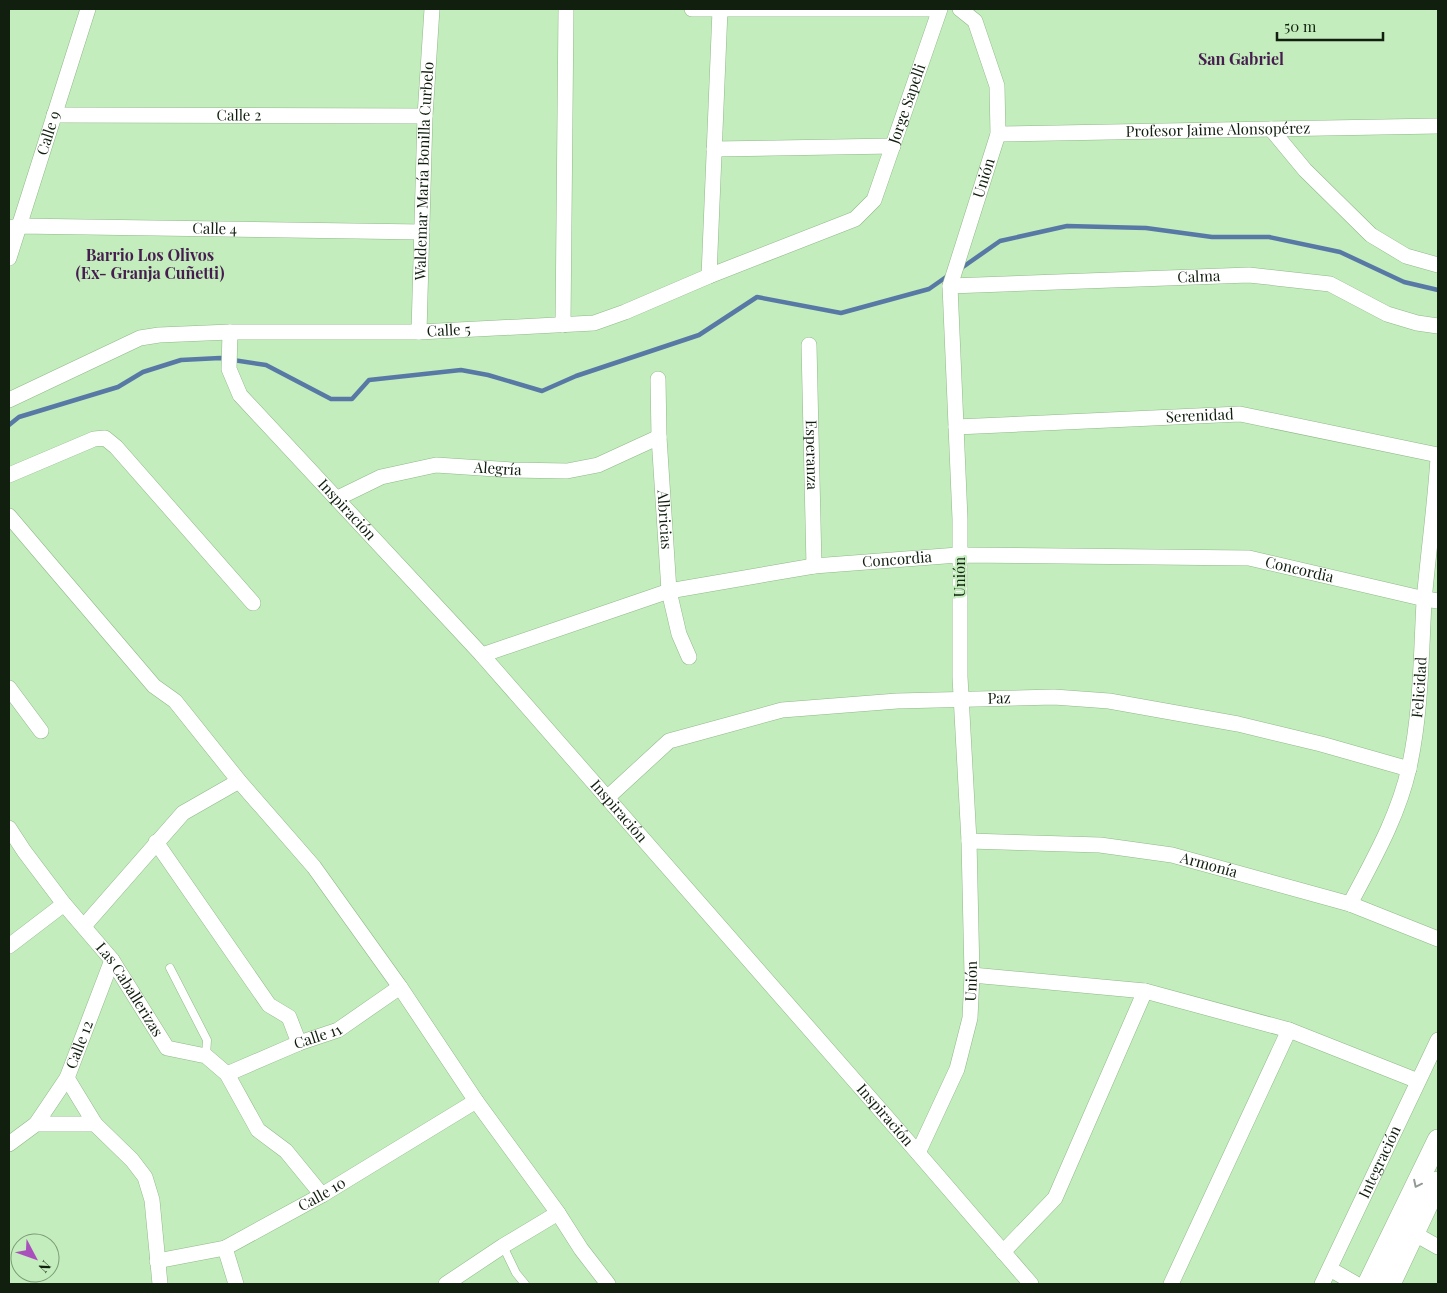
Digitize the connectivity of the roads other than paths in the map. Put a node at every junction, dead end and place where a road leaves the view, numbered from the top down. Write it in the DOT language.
graph roads {
  1 [pos="88,9"];
  2 [pos="432,9"];
  3 [pos="566,9"];
  4 [pos="692,9"];
  5 [pos="940,9"];
  6 [pos="960,9"];
  7 [pos="720,10"];
  8 [pos="54,115"];
  9 [pos="425,116"];
  10 [pos="1438,126"];
  11 [pos="1271,129"];
  12 [pos="998,134"];
  13 [pos="893,146"];
  14 [pos="714,149"];
  15 [pos="874,200"];
  16 [pos="14,227"];
  17 [pos="422,232"];
  18 [pos="9,258"];
  19 [pos="1438,265"];
  20 [pos="709,276"];
  21 [pos="950,286"];
  22 [pos="563,325"];
  23 [pos="1438,326"];
  24 [pos="230,332"];
  25 [pos="419,332"];
  26 [pos="809,345"];
  27 [pos="658,379"];
  28 [pos="9,400"];
  29 [pos="956,427"];
  30 [pos="659,436"];
  31 [pos="1438,457"];
  32 [pos="9,475"];
  33 [pos="338,498"];
  34 [pos="9,516"];
  35 [pos="960,555"];
  36 [pos="814,566"];
  37 [pos="669,590"];
  38 [pos="1431,600"];
  39 [pos="253,603"];
  40 [pos="482,655"];
  41 [pos="689,657"];
  42 [pos="9,688"];
  43 [pos="962,699"];
  44 [pos="41,731"];
  45 [pos="1409,769"];
  46 [pos="239,781"];
  47 [pos="607,798"];
  48 [pos="9,828"];
  49 [pos="970,841"];
  50 [pos="156,842"];
  51 [pos="64,904"];
  52 [pos="1350,904"];
  53 [pos="84,926"];
  54 [pos="1438,939"];
  55 [pos="9,946"];
  56 [pos="112,960"];
  57 [pos="170,968"];
  58 [pos="972,974"];
  59 [pos="400,986"];
  60 [pos="1145,991"];
  61 [pos="1289,1030"];
  62 [pos="1438,1040"];
  63 [pos="299,1043"];
  64 [pos="206,1056"];
  65 [pos="227,1074"];
  66 [pos="67,1078"];
  67 [pos="1418,1081"];
  68 [pos="476,1101"];
  69 [pos="36,1124"];
  70 [pos="95,1124"];
  71 [pos="1438,1140"];
  72 [pos="9,1144"];
  73 [pos="918,1153"];
  74 [pos="1438,1182"];
  75 [pos="322,1195"];
  76 [pos="558,1213"];
  77 [pos="1415,1234"];
  78 [pos="504,1246"];
  79 [pos="1438,1247"];
  80 [pos="226,1248"];
  81 [pos="1003,1252"];
  82 [pos="157,1261"];
  83 [pos="1330,1269"];
  84 [pos="160,1284"];
  85 [pos="236,1284"];
  86 [pos="446,1284"];
  87 [pos="525,1284"];
  88 [pos="608,1284"];
  89 [pos="1031,1284"];
  90 [pos="1171,1284"];
  91 [pos="1322,1284"];
  92 [pos="1356,1284"];
  93 [pos="1368,1284"];
  94 [pos="1390,1284"];
  1 -- 8 [label="street, Calle 9"];
  2 -- 9 [label="street, Waldemar María Bonilla Curbelo"];
  3 -- 22 [label="street"];
  4 -- 7 [label="street"];
  5 -- 7 [label="street"];
  5 -- 13 [label="street, Jorge Sapelli"];
  6 -- 12 [label="street, Unión"];
  7 -- 14 [label="street"];
  8 -- 9 [label="street, Calle 2"];
  8 -- 16 [label="street, Calle 9"];
  9 -- 17 [label="street, Waldemar María Bonilla Curbelo"];
  10 -- 11 [label="street, Profesor Jaime Alonsopérez"];
  11 -- 12 [label="street, Profesor Jaime Alonsopérez"];
  11 -- 19 [label="street"];
  12 -- 21 [label="street, Unión"];
  13 -- 14 [label="street"];
  13 -- 15 [label="street, Jorge Sapelli"];
  14 -- 20 [label="street"];
  15 -- 20 [label="street, Calle 5"];
  16 -- 17 [label="street, Calle 4"];
  16 -- 18 [label="street, Calle 9"];
  17 -- 25 [label="street, Waldemar María Bonilla Curbelo"];
  20 -- 22 [label="street, Calle 5"];
  21 -- 23 [label="street, Calma"];
  21 -- 29 [label="street, Unión"];
  22 -- 25 [label="street, Calle 5"];
  24 -- 25 [label="street, Calle 5"];
  24 -- 28 [label="street, Calle 5"];
  24 -- 33 [label="street, Inspiración"];
  26 -- 36 [label="street, Esperanza"];
  27 -- 30 [label="street, Albricias"];
  29 -- 31 [label="street, Serenidad"];
  29 -- 35 [label="street, Unión"];
  30 -- 33 [label="street, Alegría"];
  30 -- 37 [label="street, Albricias"];
  31 -- 38 [label="street, Felicidad"];
  32 -- 39 [label="street"];
  33 -- 40 [label="street, Inspiración"];
  34 -- 46 [label="street"];
  35 -- 36 [label="street, Concordia"];
  35 -- 38 [label="street, Concordia"];
  35 -- 43 [label="street, Unión"];
  36 -- 37 [label="street, Concordia"];
  37 -- 40 [label="street, Concordia"];
  37 -- 41 [label="street, Albricias"];
  38 -- 45 [label="street, Felicidad"];
  40 -- 47 [label="street, Inspiración"];
  42 -- 44 [label="street"];
  43 -- 45 [label="street, Paz"];
  43 -- 47 [label="street, Paz"];
  43 -- 49 [label="street, Unión"];
  45 -- 52 [label="street, Felicidad"];
  46 -- 50 [label="street"];
  46 -- 59 [label="street"];
  47 -- 73 [label="street, Inspiración"];
  48 -- 51 [label="street, Las Caballerizas"];
  49 -- 52 [label="street, Armonía"];
  49 -- 58 [label="street, Unión"];
  50 -- 53 [label="street"];
  50 -- 63 [label="street"];
  51 -- 53 [label="street, Las Caballerizas"];
  51 -- 55 [label="street"];
  52 -- 54 [label="street, Armonía"];
  53 -- 56 [label="street, Las Caballerizas"];
  56 -- 64 [label="street, Las Caballerizas"];
  56 -- 66 [label="street, Calle 12"];
  57 -- 64 [label="lane"];
  58 -- 60 [label="street"];
  58 -- 73 [label="street, Unión"];
  59 -- 63 [label="street, Calle 11"];
  59 -- 68 [label="street"];
  60 -- 61 [label="street"];
  60 -- 81 [label="street"];
  61 -- 67 [label="street"];
  61 -- 90 [label="street"];
  62 -- 67 [label="street, Integración"];
  63 -- 65 [label="street, Calle 11"];
  64 -- 65 [label="street, Las Caballerizas"];
  65 -- 75 [label="street, Las Caballerizas"];
  66 -- 69 [label="street, Calle 12"];
  66 -- 70 [label="street"];
  67 -- 83 [label="street, Integración"];
  68 -- 75 [label="street, Calle 10"];
  68 -- 76 [label="street"];
  69 -- 70 [label="street"];
  69 -- 72 [label="street, Calle 12"];
  70 -- 82 [label="street"];
  71 -- 93 [label="main road, one-way"];
  73 -- 81 [label="street, Inspiración"];
  74 -- 77 [label="main road"];
  75 -- 80 [label="street, Calle 10"];
  76 -- 78 [label="street"];
  76 -- 88 [label="street"];
  77 -- 79 [label="street"];
  77 -- 94 [label="main road"];
  78 -- 86 [label="street"];
  78 -- 87 [label="lane"];
  80 -- 82 [label="street, Calle 10"];
  80 -- 85 [label="street"];
  81 -- 89 [label="street, Inspiración"];
  82 -- 84 [label="street"];
  83 -- 91 [label="street, Integración"];
  83 -- 92 [label="street"];
}
